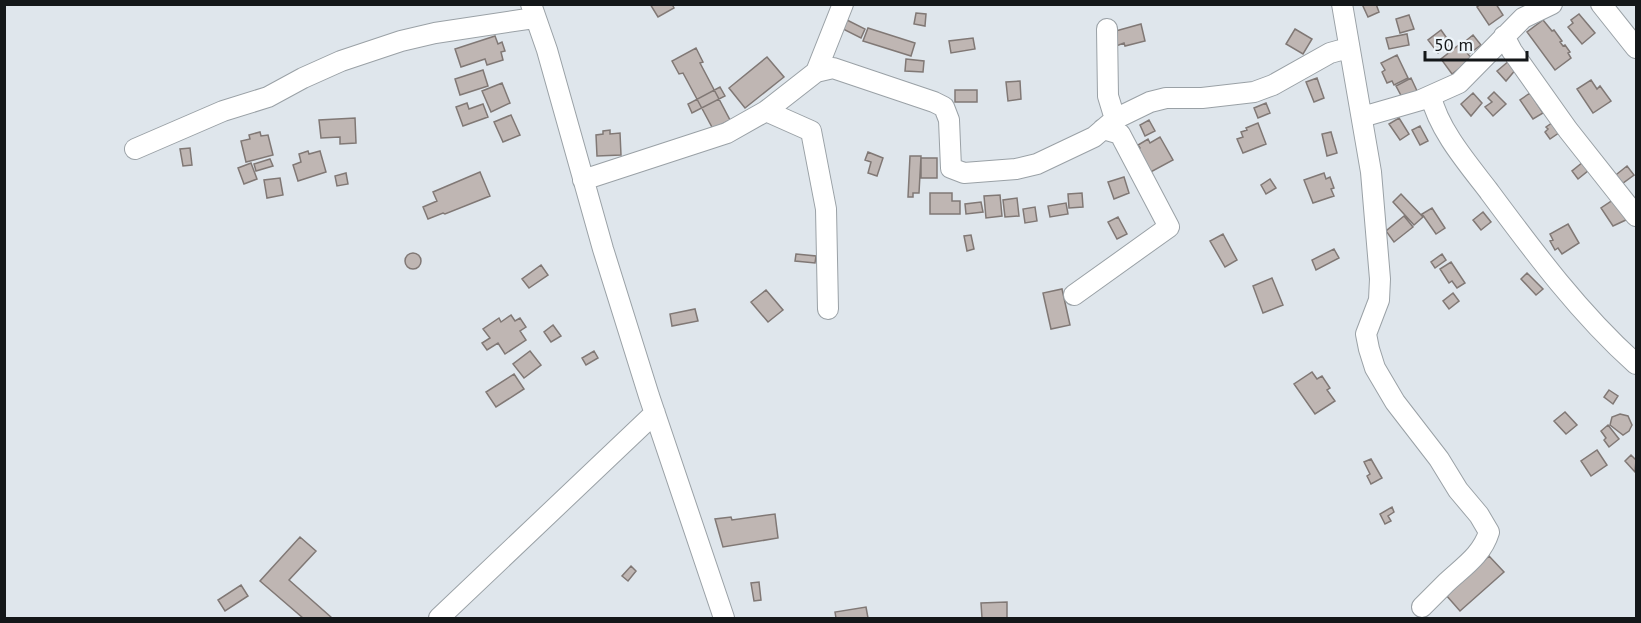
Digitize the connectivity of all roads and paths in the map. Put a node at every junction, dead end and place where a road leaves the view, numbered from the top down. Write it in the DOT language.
graph roads {
  1 [pos="843,4"];
  2 [pos="1342,4"];
  3 [pos="1552,4"];
  4 [pos="1601,4"];
  5 [pos="532,11"];
  6 [pos="1107,29"];
  7 [pos="1504,36"];
  8 [pos="1348,48"];
  9 [pos="1636,48"];
  10 [pos="816,72"];
  11 [pos="1431,96"];
  12 [pos="766,111"];
  13 [pos="1362,117"];
  14 [pos="1109,124"];
  15 [pos="135,149"];
  16 [pos="583,180"];
  17 [pos="1636,216"];
  18 [pos="1074,296"];
  19 [pos="828,309"];
  20 [pos="1636,364"];
  21 [pos="655,413"];
  22 [pos="1422,608"];
  23 [pos="439,618"];
  24 [pos="724,618"];
  1 -- 10 [label="street"];
  2 -- 8 [label="street"];
  3 -- 7 [label="street"];
  4 -- 9 [label="street"];
  5 -- 15 [label="street"];
  5 -- 16 [label="street"];
  6 -- 14 [label="street"];
  7 -- 11 [label="street"];
  7 -- 17 [label="street"];
  8 -- 13 [label="street"];
  8 -- 14 [label="street"];
  10 -- 12 [label="street"];
  10 -- 14 [label="street"];
  11 -- 13 [label="street"];
  11 -- 20 [label="street"];
  12 -- 16 [label="street"];
  12 -- 19 [label="street"];
  13 -- 22 [label="street"];
  14 -- 18 [label="street"];
  16 -- 21 [label="street"];
  21 -- 23 [label="street"];
  21 -- 24 [label="street"];
}
